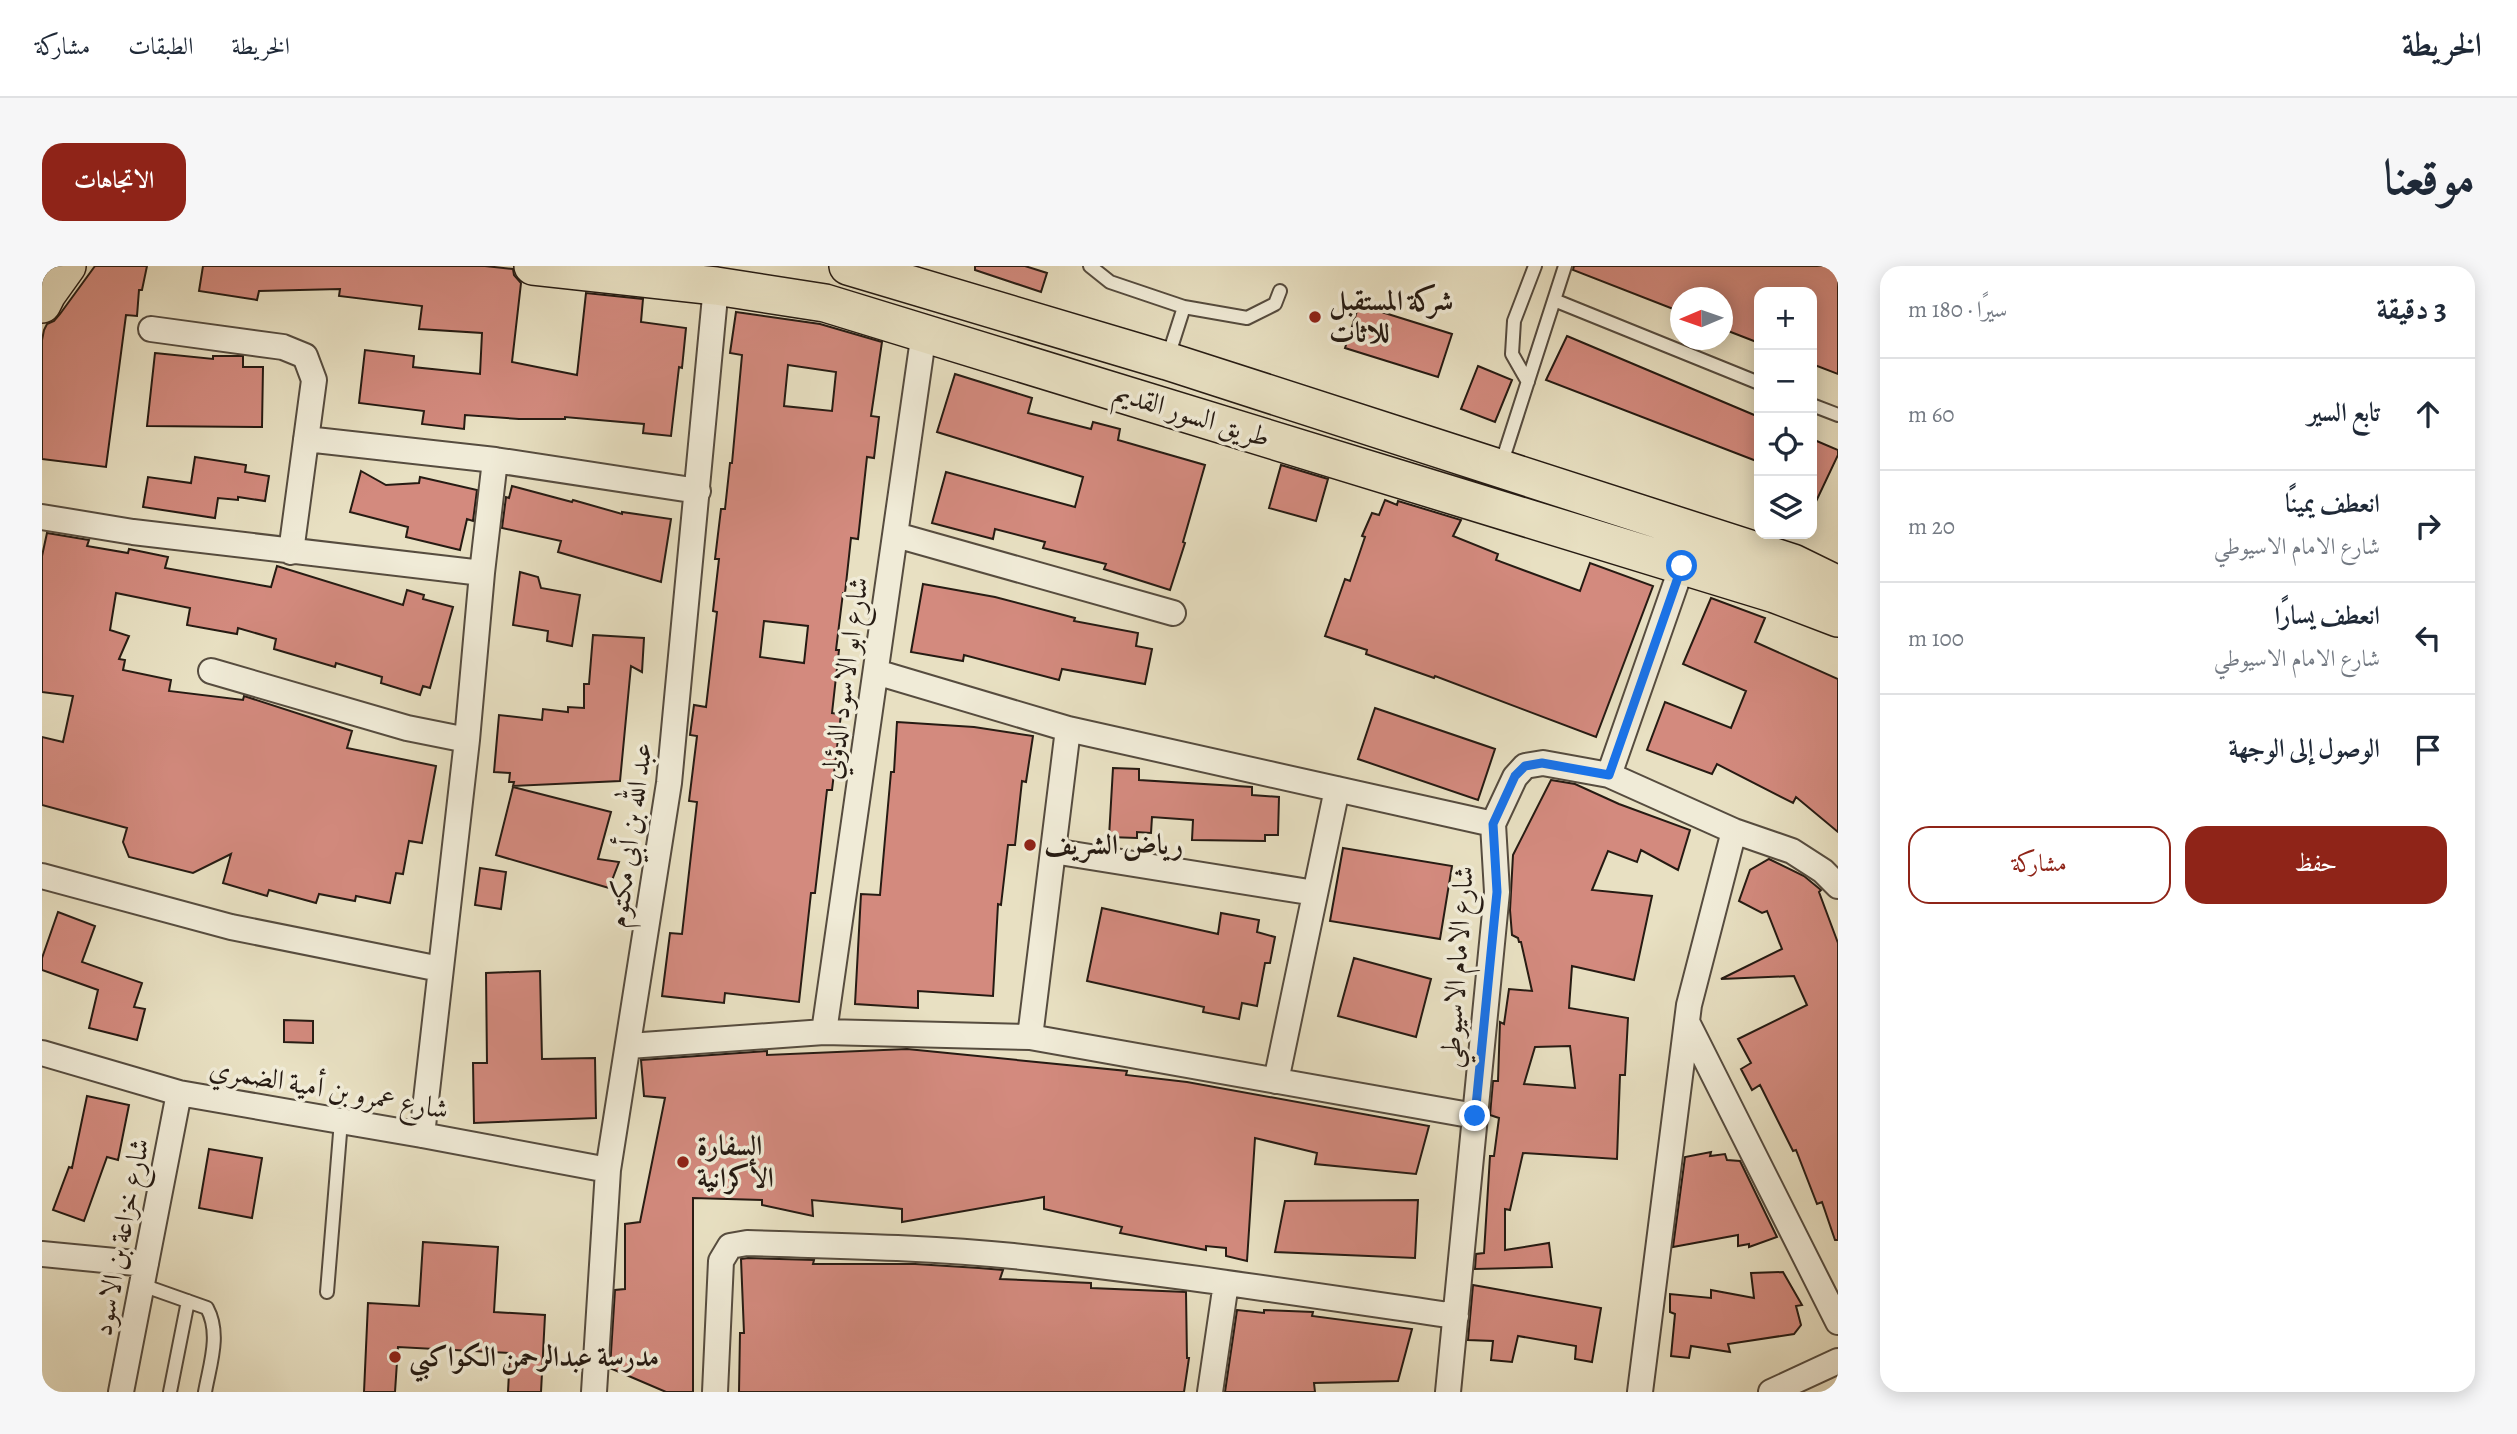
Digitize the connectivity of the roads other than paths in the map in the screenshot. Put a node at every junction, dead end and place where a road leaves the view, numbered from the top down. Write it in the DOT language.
graph roads {
  1 [pos="67,266"];
  2 [pos="533,266"];
  3 [pos="848,266"];
  4 [pos="1090,266"];
  5 [pos="1535,266"];
  6 [pos="1565,266"];
  7 [pos="716,286"];
  8 [pos="1280,291"];
  9 [pos="1554,300"];
  10 [pos="42,304"];
  11 [pos="1184,307"];
  12 [pos="151,329"];
  13 [pos="924,332"];
  14 [pos="1167,361"];
  15 [pos="1754,381"];
  16 [pos="1528,382"];
  17 [pos="1152,402"];
  18 [pos="1817,407"];
  19 [pos="1838,415"];
  20 [pos="306,439"];
  21 [pos="495,460"];
  22 [pos="1500,468"];
  23 [pos="698,491"];
  24 [pos="42,517"];
  25 [pos="896,534"];
  26 [pos="291,552"];
  27 [pos="1682,566"];
  28 [pos="482,573"];
  29 [pos="1838,585"];
  30 [pos="1173,614"];
  31 [pos="1838,618"];
  32 [pos="211,671"];
  33 [pos="876,672"];
  34 [pos="1068,729"];
  35 [pos="467,740"];
  36 [pos="1609,775"];
  37 [pos="1336,789"];
  38 [pos="1493,824"];
  39 [pos="1734,831"];
  40 [pos="1053,851"];
  41 [pos="44,883"];
  42 [pos="1838,886"];
  43 [pos="1315,893"];
  44 [pos="440,969"];
  45 [pos="1687,1022"];
  46 [pos="824,1032"];
  47 [pos="1030,1037"];
  48 [pos="629,1046"];
  49 [pos="42,1053"];
  50 [pos="1276,1081"];
  51 [pos="179,1093"];
  52 [pos="1475,1116"];
  53 [pos="341,1121"];
  54 [pos="422,1135"];
  55 [pos="608,1170"];
  56 [pos="42,1254"];
  57 [pos="144,1274"];
  58 [pos="1226,1283"];
  59 [pos="327,1292"];
  60 [pos="188,1301"];
  61 [pos="1456,1316"];
  62 [pos="1838,1322"];
  63 [pos="1838,1361"];
  64 [pos="121,1392"];
  65 [pos="170,1392"];
  66 [pos="205,1392"];
  67 [pos="594,1392"];
  68 [pos="715,1392"];
  69 [pos="1210,1392"];
  70 [pos="1448,1392"];
  71 [pos="1640,1392"];
  72 [pos="1770,1392"];
  1 -- 10 [label="main road"];
  2 -- 7 [label="main road, طريق السور القديم"];
  3 -- 14 [label="main road, طريق السور القديم"];
  4 -- 11 [label="lane"];
  5 -- 16 [label="lane"];
  6 -- 9 [label="lane"];
  7 -- 13 [label="main road, طريق السور القديم"];
  7 -- 23 [label="street, عبد الله بن أبي مكتوم"];
  8 -- 11 [label="lane"];
  9 -- 15 [label="lane"];
  9 -- 16 [label="lane"];
  11 -- 14 [label="lane"];
  12 -- 20 [label="street"];
  13 -- 17 [label="main road, طريق السور القديم"];
  13 -- 25 [label="street, شارع ابو الاسود الدؤلي"];
  14 -- 17 [label="main road"];
  14 -- 22 [label="main road, طريق السور القديم"];
  16 -- 22 [label="lane"];
  17 -- 27 [label="main road, طريق السور القديم"];
  18 -- 19 [label="lane"];
  20 -- 21 [label="street"];
  20 -- 26 [label="street"];
  21 -- 23 [label="street"];
  21 -- 28 [label="street"];
  22 -- 29 [label="main road, طريق السور القديم"];
  23 -- 48 [label="street, عبد الله بن أبي مكتوم"];
  24 -- 26 [label="street"];
  25 -- 30 [label="street"];
  25 -- 33 [label="street, شارع ابو الاسود الدؤلي"];
  26 -- 28 [label="street"];
  27 -- 31 [label="main road, طريق السور القديم"];
  27 -- 36 [label="street"];
  28 -- 35 [label="street"];
  32 -- 35 [label="street"];
  33 -- 34 [label="street"];
  33 -- 46 [label="street, شارع ابو الاسود الدؤلي"];
  34 -- 37 [label="street"];
  34 -- 40 [label="street"];
  35 -- 44 [label="street"];
  36 -- 38 [label="street, شارع الامام الاسيوطي"];
  36 -- 39 [label="street"];
  37 -- 38 [label="street"];
  37 -- 43 [label="street"];
  38 -- 52 [label="street, شارع الامام الاسيوطي"];
  39 -- 42 [label="street"];
  39 -- 45 [label="street"];
  40 -- 43 [label="street"];
  40 -- 47 [label="street"];
  41 -- 44 [label="street"];
  43 -- 50 [label="street"];
  44 -- 54 [label="street"];
  45 -- 62 [label="street"];
  45 -- 71 [label="street"];
  46 -- 47 [label="street"];
  46 -- 48 [label="street"];
  47 -- 50 [label="street"];
  48 -- 55 [label="street, عبد الله بن أبي مكتوم"];
  49 -- 51 [label="street, شارع عمرو بن أمية الضمري"];
  50 -- 52 [label="street"];
  51 -- 53 [label="street, شارع عمرو بن أمية الضمري"];
  51 -- 57 [label="street, شارع خزاعة بن الاسود"];
  52 -- 61 [label="street, شارع الامام الاسيوطي"];
  53 -- 54 [label="street, شارع عمرو بن أمية الضمري"];
  53 -- 59 [label="lane"];
  54 -- 55 [label="street, شارع عمرو بن أمية الضمري"];
  55 -- 67 [label="street, عبد الله بن أبي مكتوم"];
  56 -- 57 [label="street"];
  57 -- 60 [label="lane"];
  57 -- 64 [label="street, شارع خزاعة بن الاسود"];
  58 -- 61 [label="street"];
  58 -- 68 [label="street"];
  58 -- 69 [label="street"];
  60 -- 65 [label="lane"];
  60 -- 66 [label="lane"];
  61 -- 70 [label="street, شارع الامام الاسيوطي"];
  63 -- 72 [label="street"];
}
